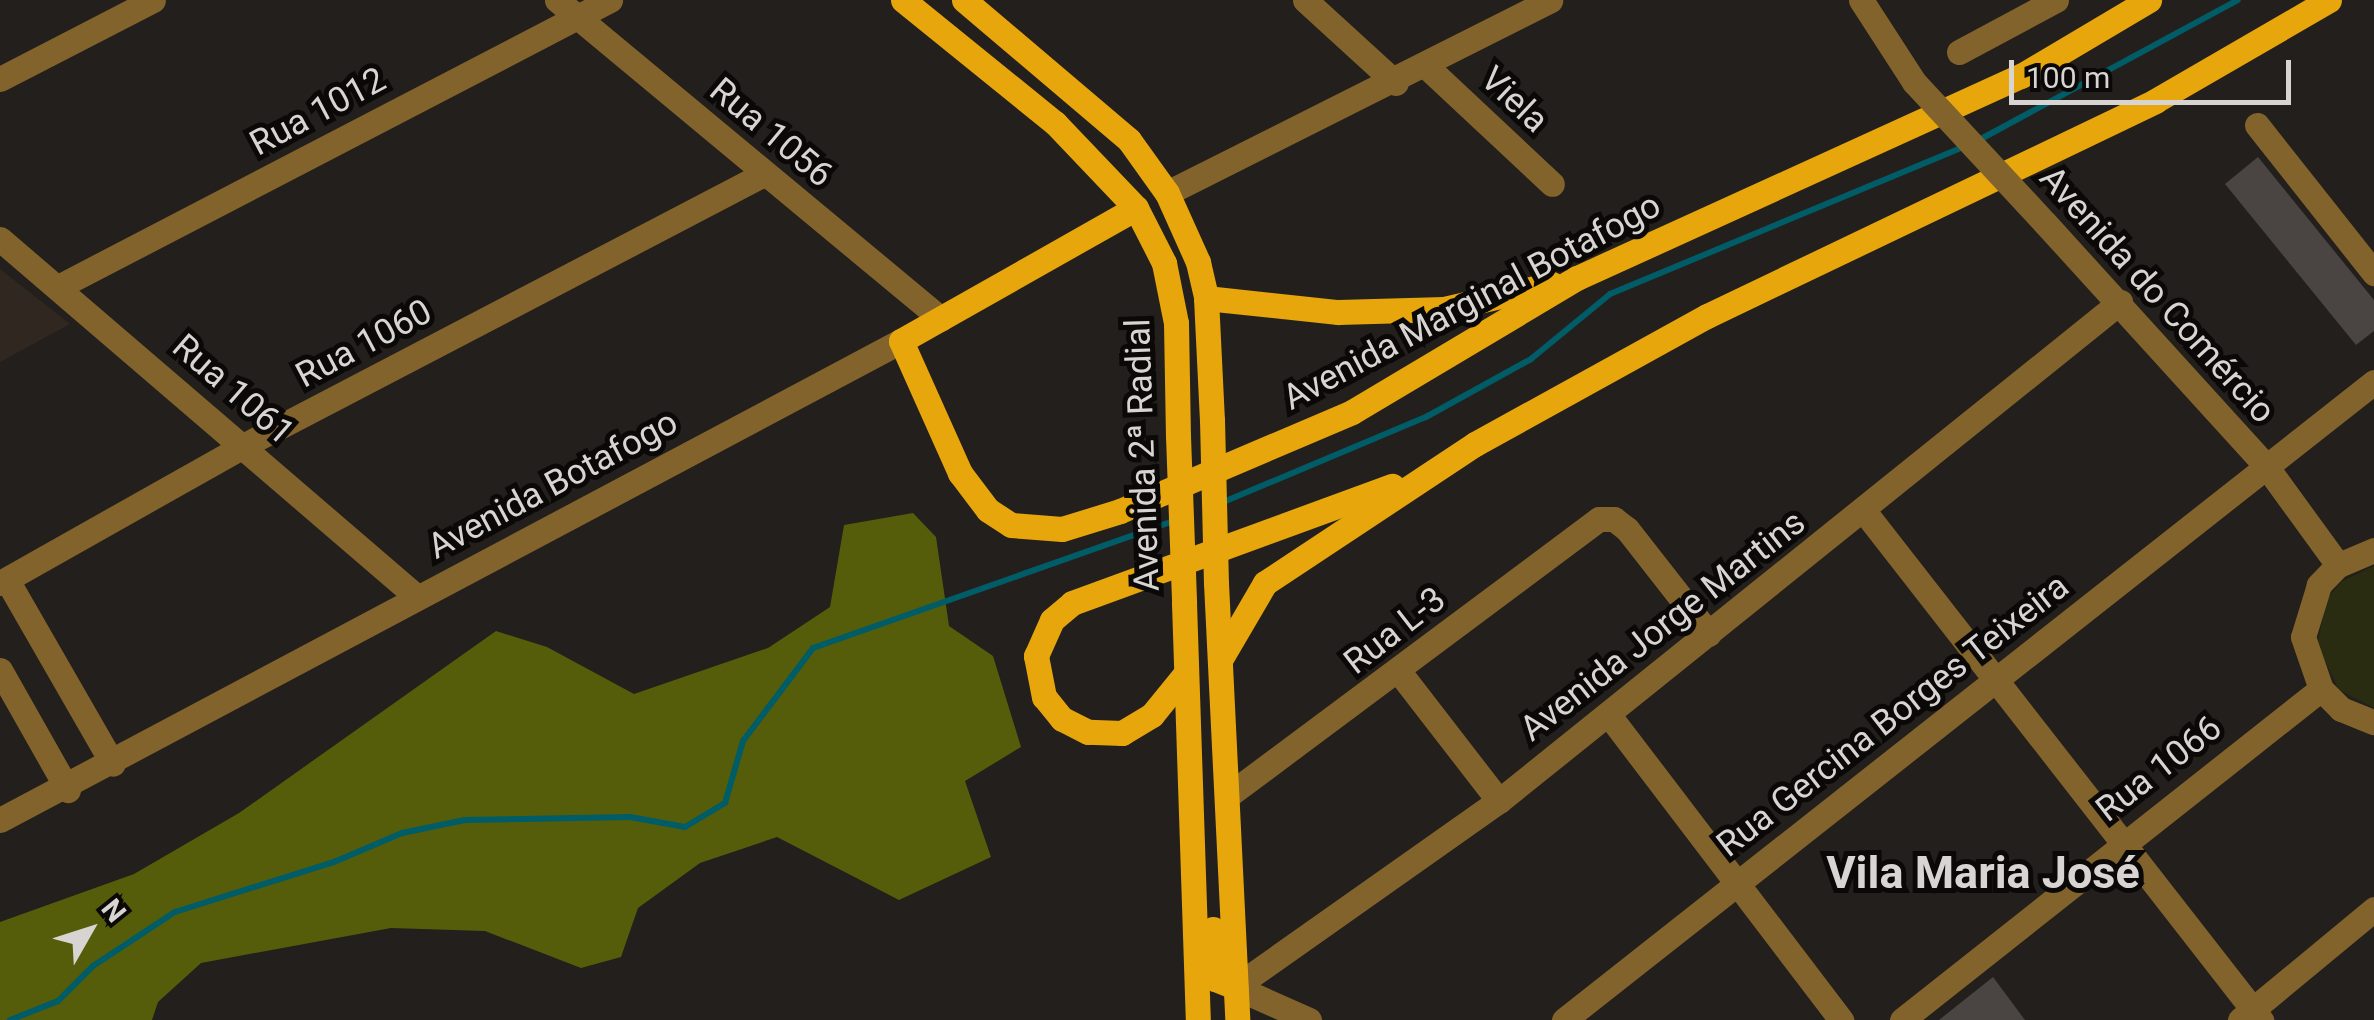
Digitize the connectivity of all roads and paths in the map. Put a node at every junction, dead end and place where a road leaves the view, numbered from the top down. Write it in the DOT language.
graph roads {
  1 [pos="153,0"];
  2 [pos="610,0"];
  3 [pos="903,0"];
  4 [pos="964,0"];
  5 [pos="1305,0"];
  6 [pos="1550,0"];
  7 [pos="1861,0"];
  8 [pos="2056,0"];
  9 [pos="2148,0"];
  10 [pos="2330,0"];
  11 [pos="567,8"];
  12 [pos="1959,52"];
  13 [pos="1428,67"];
  14 [pos="0,79"];
  15 [pos="1396,83"];
  16 [pos="2257,126"];
  17 [pos="764,174"];
  18 [pos="1552,184"];
  19 [pos="1167,193"];
  20 [pos="1136,208"];
  21 [pos="0,239"];
  22 [pos="2374,273"];
  23 [pos="1577,278"];
  24 [pos="60,286"];
  25 [pos="1206,298"];
  26 [pos="2120,302"];
  27 [pos="941,319"];
  28 [pos="902,340"];
  29 [pos="2374,382"];
  30 [pos="243,446"];
  31 [pos="2266,466"];
  32 [pos="1425,474"];
  33 [pos="1864,511"];
  34 [pos="2374,550"];
  35 [pos="2338,565"];
  36 [pos="3,581"];
  37 [pos="416,596"];
  38 [pos="1710,634"];
  39 [pos="1220,660"];
  40 [pos="0,670"];
  41 [pos="1186,673"];
  42 [pos="1400,673"];
  43 [pos="1996,679"];
  44 [pos="2321,689"];
  45 [pos="1608,714"];
  46 [pos="2374,722"];
  47 [pos="113,764"];
  48 [pos="68,790"];
  49 [pos="1230,794"];
  50 [pos="1499,800"];
  51 [pos="0,820"];
  52 [pos="2121,842"];
  53 [pos="1737,885"];
  54 [pos="1196,896"];
  55 [pos="2374,909"];
  56 [pos="1235,987"];
  57 [pos="2251,1017"];
  58 [pos="1198,1020"];
  59 [pos="1237,1020"];
  60 [pos="1309,1020"];
  61 [pos="1564,1020"];
  62 [pos="1841,1020"];
  63 [pos="1902,1020"];
  1 -- 14 [label="street"];
  2 -- 11 [label="street, Rua 1012"];
  3 -- 20 [label="main road, Avenida 2ª Radial"];
  4 -- 19 [label="main road, Avenida 2ª Radial"];
  5 -- 15 [label="street"];
  6 -- 13 [label="street"];
  7 -- 26 [label="street, Avenida do Comércio, bridge"];
  8 -- 12 [label="street"];
  9 -- 23 [label="main road, Avenida Marginal Botafogo"];
  10 -- 32 [label="main road"];
  11 -- 17 [label="street, Rua 1056"];
  11 -- 24 [label="street, Rua 1012"];
  13 -- 15 [label="street"];
  13 -- 18 [label="street, Viela"];
  15 -- 19 [label="street"];
  16 -- 22 [label="street"];
  17 -- 27 [label="street, Rua 1056"];
  17 -- 30 [label="street, Rua 1060"];
  19 -- 25 [label="main road, Avenida 2ª Radial"];
  20 -- 27 [label="main road, Avenida Botafogo"];
  20 -- 41 [label="main road, Avenida 2ª Radial, bridge"];
  21 -- 24 [label="street, Rua 1061"];
  23 -- 25 [label="main road"];
  23 -- 28 [label="main road, Avenida Marginal Botafogo"];
  24 -- 30 [label="street, Rua 1061"];
  25 -- 39 [label="main road, Avenida 2ª Radial, bridge"];
  26 -- 31 [label="street, Avenida do Comércio"];
  26 -- 33 [label="street, Avenida Jorge Martins"];
  27 -- 28 [label="main road, Avenida Botafogo"];
  28 -- 37 [label="street, Avenida Botafogo"];
  29 -- 31 [label="street, Rua Gercina Borges Teixeira"];
  30 -- 36 [label="street, Rua 1060"];
  30 -- 37 [label="street, Rua 1061"];
  31 -- 35 [label="street, Avenida do Comércio"];
  31 -- 43 [label="street, Rua Gercina Borges Teixeira"];
  32 -- 39 [label="main road"];
  32 -- 41 [label="main road"];
  33 -- 38 [label="street, Avenida Jorge Martins"];
  33 -- 43 [label="street"];
  34 -- 35 [label="street"];
  35 -- 44 [label="street"];
  36 -- 47 [label="street"];
  37 -- 47 [label="street, Avenida Botafogo"];
  38 -- 42 [label="street, Rua L-3"];
  38 -- 45 [label="street, Avenida Jorge Martins"];
  39 -- 49 [label="main road, Avenida 2ª Radial"];
  40 -- 48 [label="street"];
  41 -- 54 [label="main road, Avenida 2ª Radial"];
  42 -- 49 [label="street, Rua L-3"];
  42 -- 50 [label="street"];
  43 -- 52 [label="street"];
  43 -- 53 [label="street, Rua Gercina Borges Teixeira"];
  44 -- 46 [label="street"];
  44 -- 52 [label="street, Rua 1066"];
  45 -- 50 [label="street, Avenida Jorge Martins"];
  45 -- 53 [label="street"];
  47 -- 48 [label="street, Avenida Botafogo"];
  48 -- 51 [label="street, Avenida Botafogo"];
  49 -- 56 [label="main road, Avenida 2ª Radial"];
  50 -- 56 [label="street, Avenida Jorge Martins"];
  52 -- 57 [label="street"];
  52 -- 63 [label="street, Rua 1066"];
  53 -- 61 [label="street, Rua Gercina Borges Teixeira"];
  53 -- 62 [label="street"];
  54 -- 56 [label="main road"];
  54 -- 58 [label="main road, Avenida 2ª Radial"];
  55 -- 57 [label="street"];
  56 -- 59 [label="main road, Avenida 2ª Radial"];
  56 -- 60 [label="street"];
}
